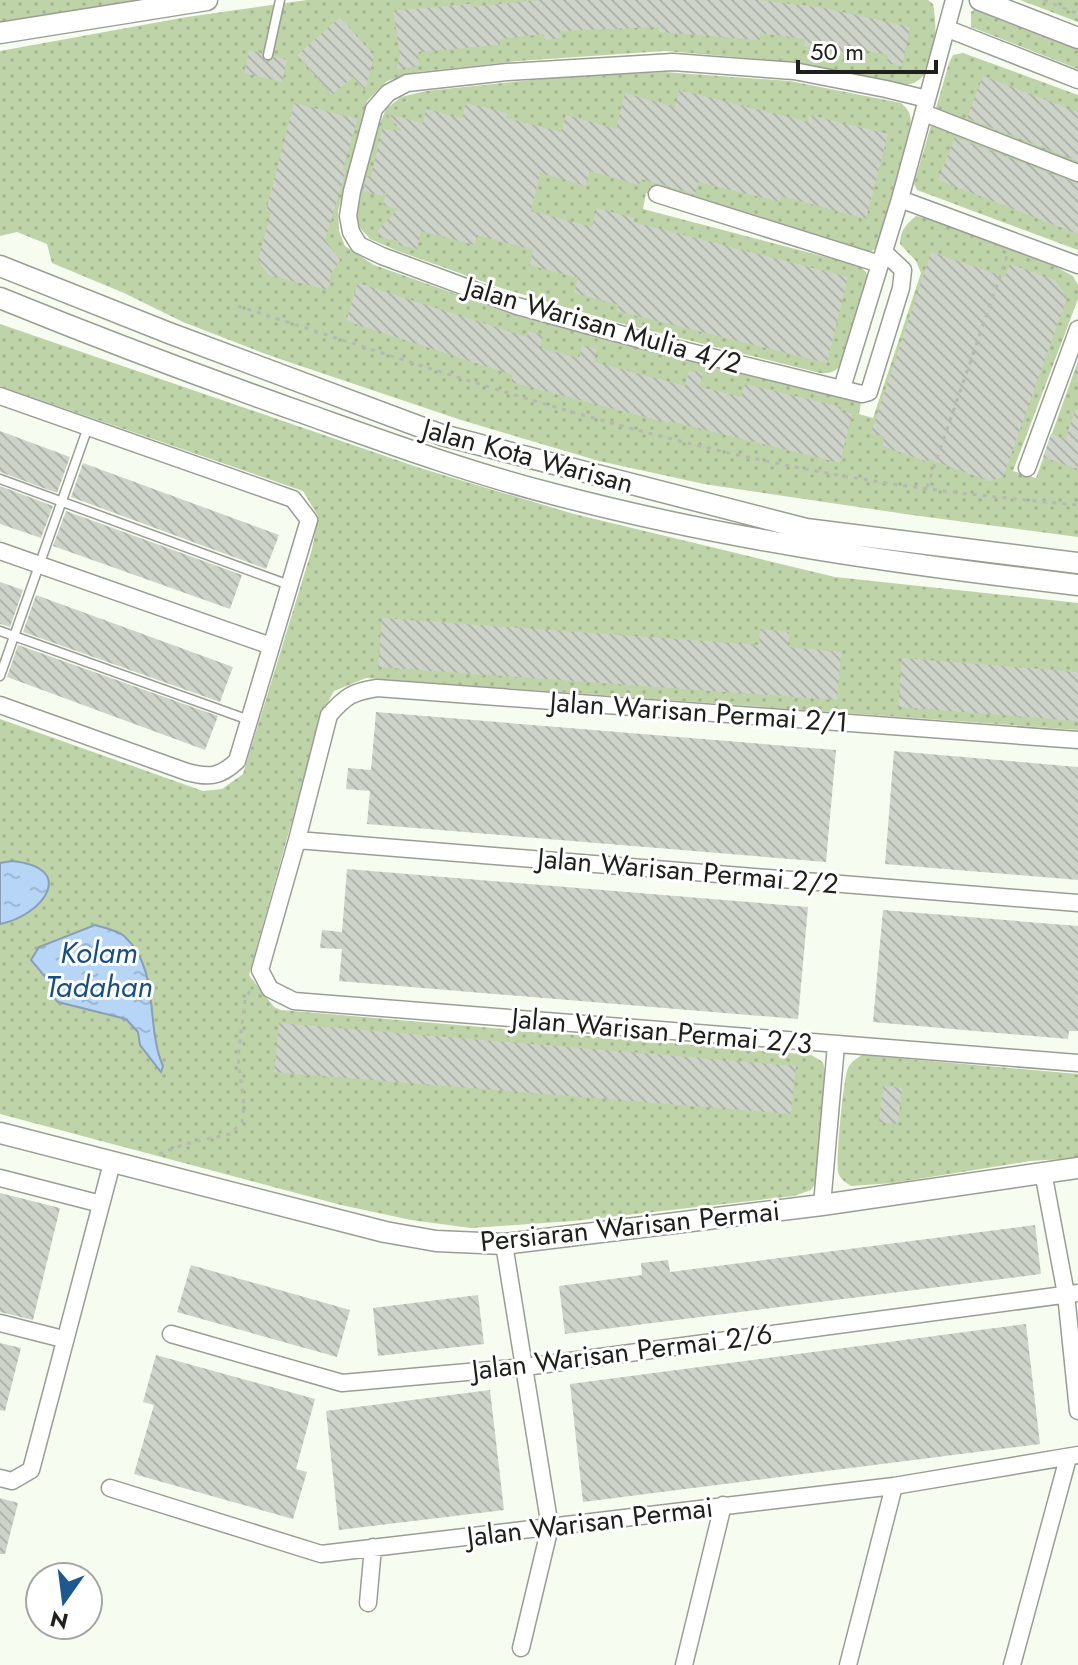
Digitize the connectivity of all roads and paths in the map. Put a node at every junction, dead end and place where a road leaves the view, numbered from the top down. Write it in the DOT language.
graph roads {
  1 [pos="207,0"];
  2 [pos="280,0"];
  3 [pos="954,0"];
  4 [pos="980,0"];
  5 [pos="1044,0"];
  6 [pos="1078,14"];
  7 [pos="948,29"];
  8 [pos="0,33"];
  9 [pos="1078,38"];
  10 [pos="268,55"];
  11 [pos="1078,80"];
  12 [pos="925,106"];
  13 [pos="1078,173"];
  14 [pos="657,194"];
  15 [pos="900,199"];
  16 [pos="1012,241"];
  17 [pos="0,256"];
  18 [pos="882,258"];
  19 [pos="1078,265"];
  20 [pos="0,266"];
  21 [pos="0,298"];
  22 [pos="238,306"];
  23 [pos="0,313"];
  24 [pos="1078,329"];
  25 [pos="169,333"];
  26 [pos="135,353"];
  27 [pos="842,388"];
  28 [pos="0,396"];
  29 [pos="88,427"];
  30 [pos="1027,468"];
  31 [pos="0,479"];
  32 [pos="927,487"];
  33 [pos="62,501"];
  34 [pos="1078,505"];
  35 [pos="0,551"];
  36 [pos="1078,563"];
  37 [pos="39,565"];
  38 [pos="289,585"];
  39 [pos="1078,585"];
  40 [pos="0,631"];
  41 [pos="14,636"];
  42 [pos="271,646"];
  43 [pos="0,676"];
  44 [pos="0,705"];
  45 [pos="249,720"];
  46 [pos="1078,740"];
  47 [pos="297,840"];
  48 [pos="1078,903"];
  49 [pos="262,974"];
  50 [pos="836,1045"];
  51 [pos="1078,1063"];
  52 [pos="0,1133"];
  53 [pos="121,1165"];
  54 [pos="1078,1168"];
  55 [pos="1043,1172"];
  56 [pos="0,1178"];
  57 [pos="101,1204"];
  58 [pos="822,1205"];
  59 [pos="504,1244"];
  60 [pos="1072,1293"];
  61 [pos="0,1323"];
  62 [pos="171,1334"];
  63 [pos="63,1339"];
  64 [pos="525,1367"];
  65 [pos="1078,1411"];
  66 [pos="1073,1457"];
  67 [pos="6,1480"];
  68 [pos="894,1486"];
  69 [pos="110,1488"];
  70 [pos="723,1505"];
  71 [pos="550,1527"];
  72 [pos="373,1547"];
  73 [pos="368,1603"];
  74 [pos="521,1648"];
  75 [pos="684,1665"];
  76 [pos="848,1665"];
  77 [pos="1012,1665"];
  1 -- 8 [label="street"];
  2 -- 10 [label="lane"];
  3 -- 7 [label="street"];
  4 -- 9 [label="street"];
  5 -- 6 [label="path"];
  7 -- 11 [label="street"];
  7 -- 12 [label="street"];
  12 -- 13 [label="street, Jalan Warisan Mulia 4/2"];
  12 -- 15 [label="street"];
  12 -- 27 [label="street, Jalan Warisan Mulia 4/2"];
  14 -- 18 [label="street"];
  15 -- 16 [label="street"];
  15 -- 18 [label="street"];
  16 -- 19 [label="street"];
  16 -- 32 [label="path"];
  17 -- 25 [label="street"];
  18 -- 27 [label="street"];
  18 -- 27 [label="street"];
  20 -- 25 [label="street, Jalan Kota Warisan"];
  21 -- 26 [label="street, Jalan Kota Warisan"];
  22 -- 32 [label="path"];
  23 -- 26 [label="street"];
  24 -- 30 [label="street"];
  25 -- 36 [label="street, Jalan Kota Warisan"];
  26 -- 39 [label="street, Jalan Kota Warisan"];
  28 -- 29 [label="street"];
  29 -- 33 [label="lane"];
  29 -- 38 [label="street"];
  31 -- 33 [label="lane"];
  32 -- 34 [label="path"];
  33 -- 37 [label="lane"];
  33 -- 38 [label="lane"];
  35 -- 37 [label="street"];
  37 -- 41 [label="lane"];
  37 -- 42 [label="street"];
  38 -- 42 [label="street"];
  40 -- 41 [label="lane"];
  41 -- 43 [label="lane"];
  41 -- 45 [label="lane"];
  42 -- 45 [label="street"];
  44 -- 45 [label="street"];
  46 -- 47 [label="street, Jalan Warisan Permai 2/1"];
  47 -- 48 [label="street, Jalan Warisan Permai 2/2"];
  47 -- 49 [label="street"];
  49 -- 50 [label="street, Jalan Warisan Permai 2/3"];
  49 -- 53 [label="path"];
  50 -- 51 [label="street, Jalan Warisan Permai 2/3"];
  50 -- 58 [label="street"];
  52 -- 53 [label="street, Persiaran Warisan Permai"];
  53 -- 57 [label="street"];
  53 -- 59 [label="street, Persiaran Warisan Permai"];
  54 -- 55 [label="street, Persiaran Warisan Permai"];
  55 -- 58 [label="street, Persiaran Warisan Permai"];
  55 -- 60 [label="street"];
  56 -- 57 [label="street"];
  57 -- 63 [label="street"];
  58 -- 59 [label="street, Persiaran Warisan Permai"];
  59 -- 64 [label="street"];
  60 -- 64 [label="street, Jalan Warisan Permai 2/6"];
  60 -- 65 [label="street"];
  61 -- 63 [label="street"];
  62 -- 64 [label="street, Jalan Warisan Permai 2/6"];
  63 -- 67 [label="street"];
  64 -- 71 [label="street"];
  66 -- 68 [label="street, Jalan Warisan Permai"];
  66 -- 77 [label="street"];
  68 -- 70 [label="street, Jalan Warisan Permai"];
  68 -- 76 [label="street"];
  69 -- 72 [label="street, Jalan Warisan Permai"];
  70 -- 71 [label="street, Jalan Warisan Permai"];
  70 -- 75 [label="street"];
  71 -- 72 [label="street, Jalan Warisan Permai"];
  71 -- 74 [label="street"];
  72 -- 73 [label="street"];
}
